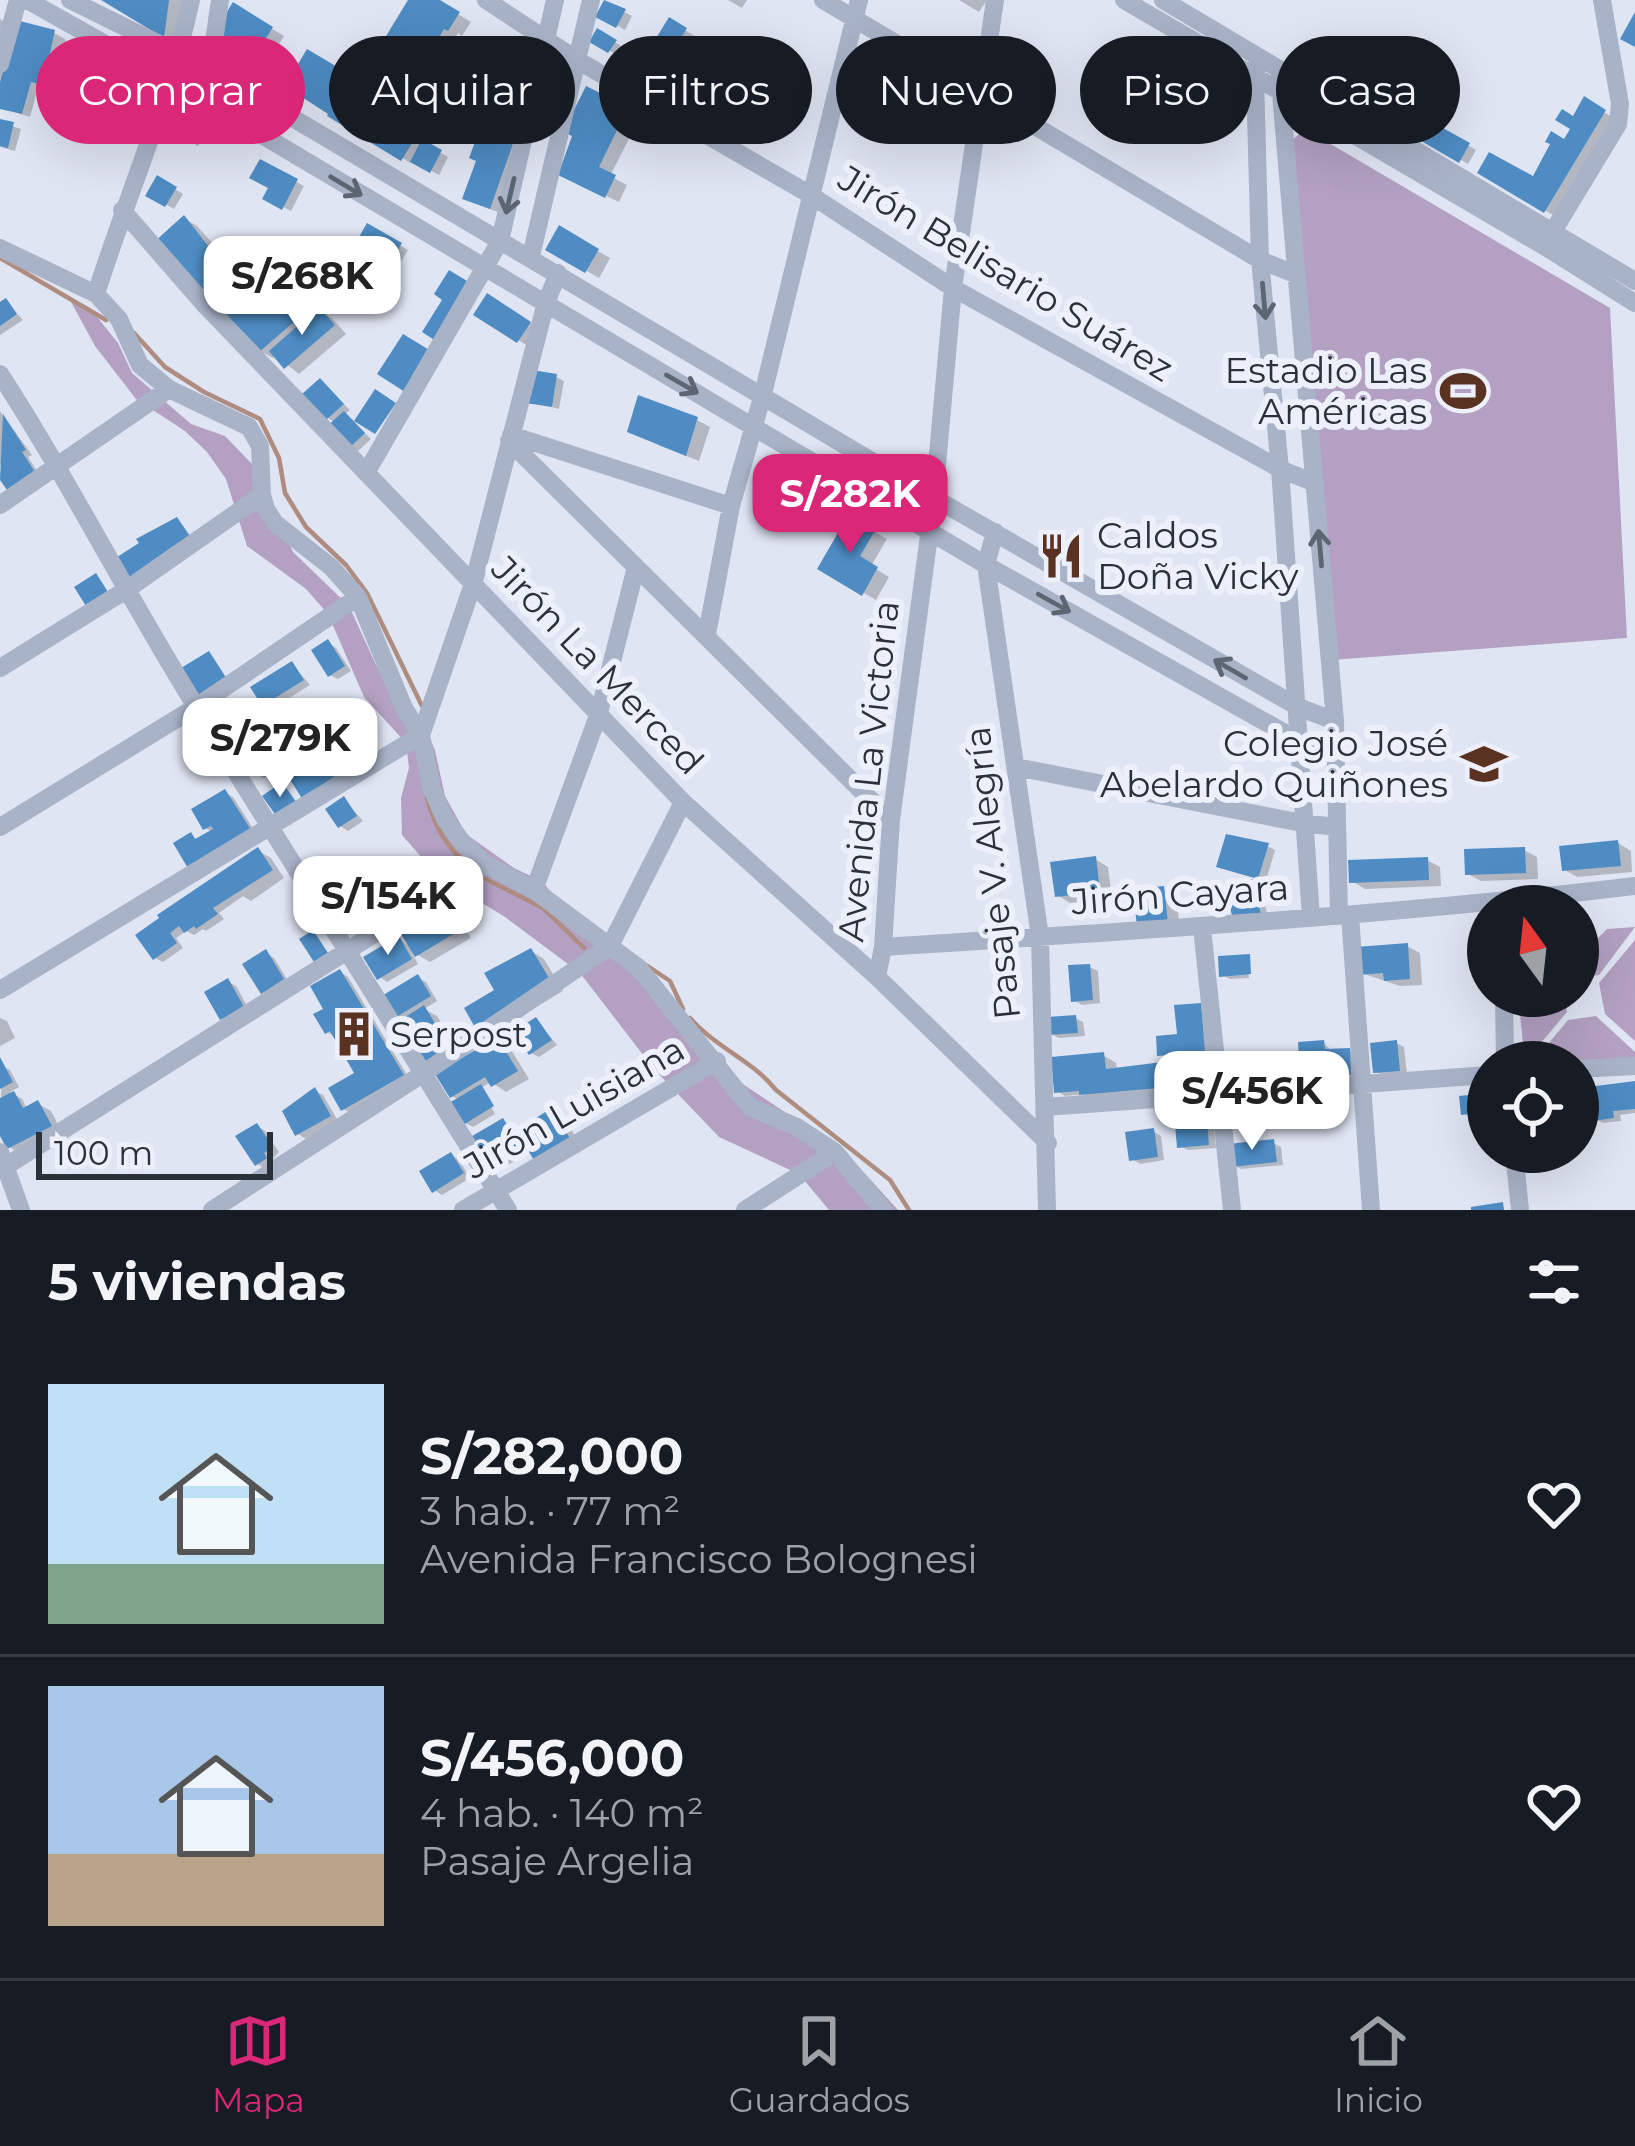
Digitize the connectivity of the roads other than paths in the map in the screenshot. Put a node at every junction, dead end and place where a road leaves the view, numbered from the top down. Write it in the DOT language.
graph roads {
  1 [pos="23,0"];
  2 [pos="70,0"];
  3 [pos="190,0"];
  4 [pos="220,0"];
  5 [pos="486,0"];
  6 [pos="555,0"];
  7 [pos="591,0"];
  8 [pos="824,0"];
  9 [pos="995,0"];
  10 [pos="1124,0"];
  11 [pos="1162,0"];
  12 [pos="1602,0"];
  13 [pos="858,9"];
  14 [pos="89,36"];
  15 [pos="139,36"];
  16 [pos="182,36"];
  17 [pos="215,36"];
  18 [pos="543,36"];
  19 [pos="545,36"];
  20 [pos="897,36"];
  21 [pos="990,36"];
  22 [pos="577,60"];
  23 [pos="0,64"];
  24 [pos="1257,68"];
  25 [pos="1276,79"];
  26 [pos="305,125"];
  27 [pos="1056,139"];
  28 [pos="147,144"];
  29 [pos="276,144"];
  30 [pos="521,144"];
  31 [pos="975,144"];
  32 [pos="1285,144"];
  33 [pos="1387,144"];
  34 [pos="1259,180"];
  35 [pos="1288,181"];
  36 [pos="809,194"];
  37 [pos="122,210"];
  38 [pos="1549,239"];
  39 [pos="500,241"];
  40 [pos="0,248"];
  41 [pos="531,256"];
  42 [pos="1260,260"];
  43 [pos="487,269"];
  44 [pos="558,273"];
  45 [pos="1297,275"];
  46 [pos="1635,281"];
  47 [pos="953,288"];
  48 [pos="96,294"];
  49 [pos="1635,303"];
  50 [pos="545,306"];
  51 [pos="1304,349"];
  52 [pos="1269,350"];
  53 [pos="0,374"];
  54 [pos="169,389"];
  55 [pos="764,394"];
  56 [pos="753,425"];
  57 [pos="510,438"];
  58 [pos="60,467"];
  59 [pos="1280,470"];
  60 [pos="366,473"];
  61 [pos="1315,483"];
  62 [pos="262,495"];
  63 [pos="934,498"];
  64 [pos="0,505"];
  65 [pos="731,506"];
  66 [pos="929,531"];
  67 [pos="995,532"];
  68 [pos="986,565"];
  69 [pos="636,567"];
  70 [pos="474,581"];
  71 [pos="126,590"];
  72 [pos="358,598"];
  73 [pos="1156,626"];
  74 [pos="707,634"];
  75 [pos="1146,654"];
  76 [pos="0,668"];
  77 [pos="196,706"];
  78 [pos="1298,707"];
  79 [pos="599,713"];
  80 [pos="1335,721"];
  81 [pos="421,735"];
  82 [pos="1299,741"];
  83 [pos="1335,754"];
  84 [pos="1016,767"];
  85 [pos="683,802"];
  86 [pos="891,820"];
  87 [pos="1302,823"];
  88 [pos="273,826"];
  89 [pos="1336,826"];
  90 [pos="0,827"];
  91 [pos="485,864"];
  92 [pos="1635,886"];
  93 [pos="534,890"];
  94 [pos="1599,891"];
  95 [pos="1467,906"];
  96 [pos="1345,915"];
  97 [pos="1311,917"];
  98 [pos="1202,928"];
  99 [pos="1040,937"];
  100 [pos="610,946"];
  101 [pos="883,947"];
  102 [pos="349,952"];
  103 [pos="877,977"];
  104 [pos="0,990"];
  105 [pos="717,1061"];
  106 [pos="1635,1066"];
  107 [pos="1599,1068"];
  108 [pos="424,1073"];
  109 [pos="1467,1077"];
  110 [pos="1362,1085"];
  111 [pos="1219,1097"];
  112 [pos="1045,1107"];
  113 [pos="1048,1143"];
  114 [pos="835,1152"];
  115 [pos="2,1163"];
  116 [pos="1516,1173"];
  117 [pos="496,1190"];
  118 [pos="21,1210"];
  119 [pos="212,1210"];
  120 [pos="464,1210"];
  121 [pos="508,1210"];
  122 [pos="745,1210"];
  123 [pos="884,1210"];
  124 [pos="1047,1210"];
  125 [pos="1232,1210"];
  126 [pos="1371,1210"];
  127 [pos="1520,1210"];
  1 -- 14 [label="street"];
  1 -- 23 [label="street"];
  2 -- 15 [label="street"];
  3 -- 16 [label="street"];
  4 -- 17 [label="street"];
  5 -- 18 [label="street, Jirón Belisario Suárez"];
  6 -- 19 [label="street"];
  7 -- 22 [label="street"];
  8 -- 13 [label="street"];
  9 -- 21 [label="street, Avenida La Victoria"];
  10 -- 24 [label="street"];
  11 -- 24 [label="street"];
  12 -- 38 [label="street"];
  13 -- 20 [label="street"];
  13 -- 36 [label="street"];
  22 -- 36 [label="street, Jirón Belisario Suárez"];
  22 -- 41 [label="street"];
  24 -- 25 [label="street"];
  24 -- 34 [label="street"];
  26 -- 39 [label="street"];
  27 -- 42 [label="street"];
  28 -- 37 [label="street"];
  29 -- 43 [label="street, one-way"];
  30 -- 39 [label="street, one-way"];
  31 -- 47 [label="street, Avenida La Victoria"];
  32 -- 35 [label="street"];
  33 -- 38 [label="street"];
  34 -- 35 [label="street"];
  34 -- 42 [label="street"];
  35 -- 45 [label="street"];
  36 -- 47 [label="street, Jirón Belisario Suárez"];
  36 -- 55 [label="street"];
  37 -- 48 [label="street"];
  37 -- 60 [label="street, Jirón La Merced"];
  38 -- 46 [label="street"];
  38 -- 49 [label="street"];
  39 -- 41 [label="street"];
  39 -- 43 [label="street"];
  40 -- 48 [label="street"];
  41 -- 44 [label="street"];
  42 -- 45 [label="street"];
  42 -- 52 [label="street, one-way"];
  43 -- 50 [label="street"];
  43 -- 60 [label="street"];
  44 -- 50 [label="street"];
  44 -- 55 [label="street"];
  45 -- 51 [label="street"];
  47 -- 59 [label="street, Jirón Belisario Suárez"];
  47 -- 63 [label="street, Avenida La Victoria"];
  48 -- 54 [label="street"];
  50 -- 56 [label="street, one-way"];
  50 -- 57 [label="street"];
  51 -- 52 [label="street"];
  51 -- 61 [label="street"];
  52 -- 59 [label="street"];
  53 -- 58 [label="street"];
  54 -- 58 [label="street"];
  54 -- 62 [label="street"];
  55 -- 56 [label="street"];
  55 -- 63 [label="street"];
  56 -- 65 [label="street"];
  56 -- 66 [label="street"];
  57 -- 65 [label="street"];
  57 -- 69 [label="street"];
  57 -- 70 [label="street"];
  58 -- 64 [label="street"];
  58 -- 71 [label="street"];
  59 -- 61 [label="street, Jirón Belisario Suárez"];
  59 -- 78 [label="street"];
  60 -- 70 [label="street, Jirón La Merced"];
  80 -- 61 [label="street, one-way"];
  62 -- 71 [label="street"];
  62 -- 72 [label="street"];
  63 -- 66 [label="street, Avenida La Victoria"];
  63 -- 67 [label="street"];
  65 -- 74 [label="street"];
  66 -- 68 [label="street"];
  66 -- 86 [label="street, Avenida La Victoria"];
  67 -- 68 [label="street, Pasaje V. Alegría"];
  67 -- 73 [label="street"];
  68 -- 75 [label="street, one-way"];
  68 -- 84 [label="street, Pasaje V. Alegría"];
  69 -- 74 [label="street"];
  69 -- 79 [label="street"];
  70 -- 79 [label="street, Jirón La Merced"];
  70 -- 81 [label="street"];
  71 -- 76 [label="street"];
  71 -- 77 [label="street"];
  72 -- 77 [label="street"];
  72 -- 81 [label="street"];
  73 -- 75 [label="street"];
  78 -- 73 [label="street, one-way"];
  74 -- 86 [label="street"];
  75 -- 82 [label="street"];
  77 -- 88 [label="street"];
  77 -- 90 [label="street"];
  78 -- 80 [label="street"];
  78 -- 82 [label="street"];
  79 -- 85 [label="street, Jirón La Merced"];
  79 -- 93 [label="street"];
  80 -- 83 [label="street"];
  81 -- 88 [label="street"];
  81 -- 91 [label="street"];
  82 -- 83 [label="street"];
  82 -- 87 [label="street"];
  83 -- 89 [label="street"];
  84 -- 87 [label="street"];
  84 -- 99 [label="street, Pasaje V. Alegría"];
  85 -- 100 [label="street"];
  85 -- 103 [label="street, Jirón La Merced"];
  86 -- 101 [label="street, Avenida La Victoria"];
  87 -- 89 [label="street"];
  87 -- 97 [label="street"];
  88 -- 102 [label="street"];
  88 -- 104 [label="street"];
  89 -- 96 [label="street"];
  91 -- 93 [label="street"];
  91 -- 102 [label="street"];
  92 -- 94 [label="street, Jirón Cayara"];
  93 -- 100 [label="street"];
  95 -- 96 [label="street, Jirón Cayara"];
  96 -- 97 [label="street, Jirón Cayara"];
  96 -- 110 [label="street"];
  97 -- 98 [label="street, Jirón Cayara"];
  98 -- 99 [label="street, Jirón Cayara"];
  98 -- 111 [label="street"];
  99 -- 101 [label="street, Jirón Cayara"];
  99 -- 112 [label="street, Pasaje V. Alegría"];
  100 -- 105 [label="street"];
  100 -- 108 [label="street"];
  101 -- 103 [label="street, Avenida La Victoria"];
  102 -- 108 [label="street"];
  102 -- 115 [label="street"];
  103 -- 113 [label="street, Jirón La Merced"];
  105 -- 114 [label="street"];
  105 -- 117 [label="street, Jirón Luisiana"];
  106 -- 107 [label="street"];
  108 -- 117 [label="street"];
  108 -- 119 [label="street"];
  109 -- 110 [label="street"];
  110 -- 111 [label="street"];
  110 -- 126 [label="street"];
  111 -- 112 [label="street"];
  111 -- 125 [label="street"];
  112 -- 113 [label="street, Pasaje V. Alegría"];
  113 -- 124 [label="street, Pasaje V. Alegría"];
  114 -- 122 [label="street"];
  114 -- 123 [label="street"];
  115 -- 118 [label="street"];
  116 -- 127 [label="street"];
  117 -- 120 [label="street, Jirón Luisiana"];
  117 -- 121 [label="street"];
}
